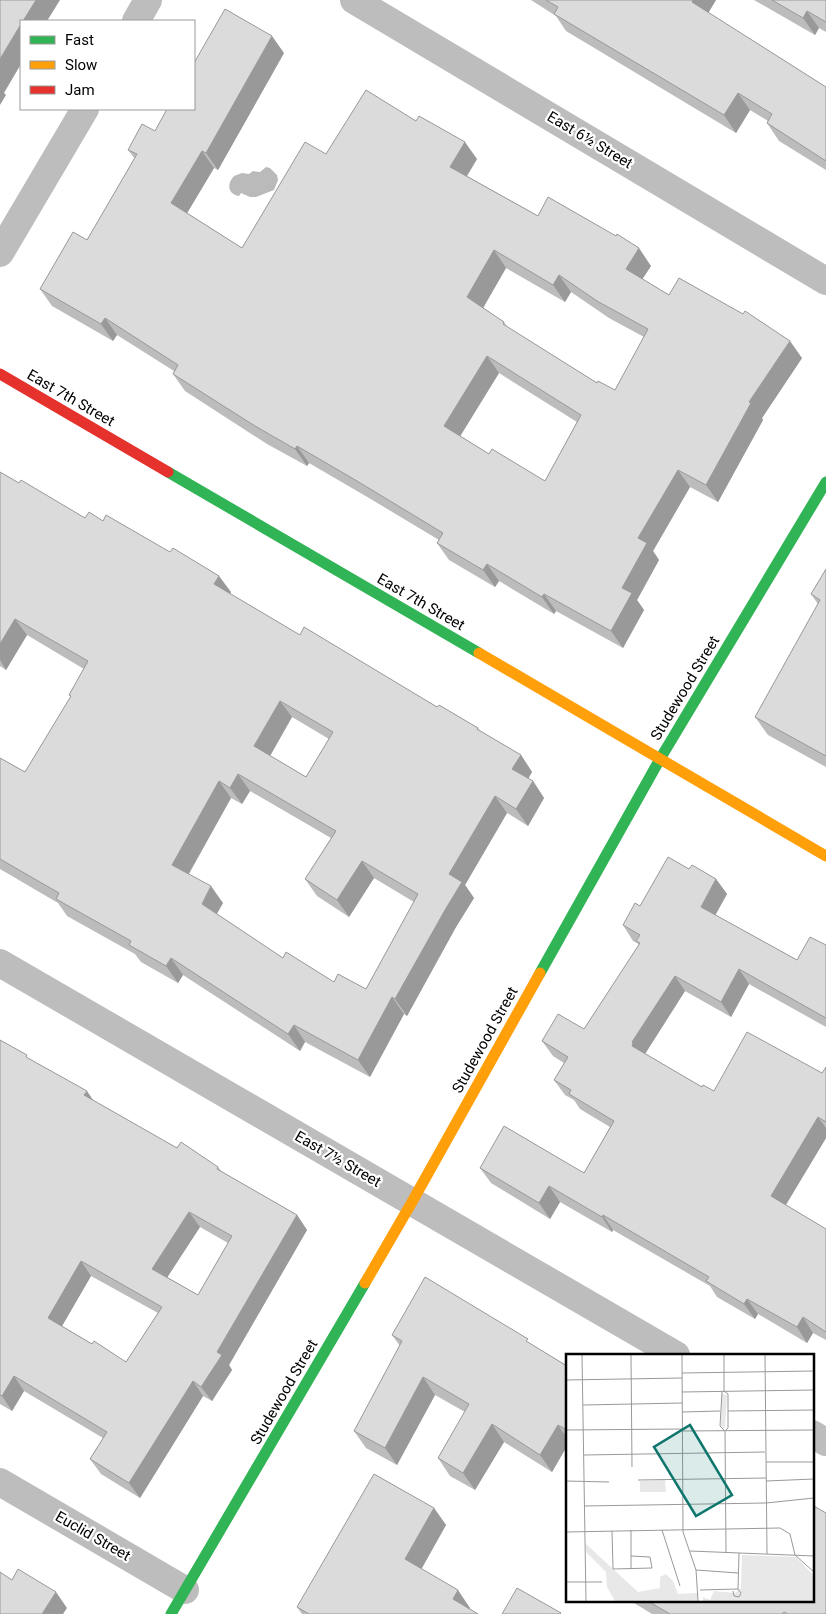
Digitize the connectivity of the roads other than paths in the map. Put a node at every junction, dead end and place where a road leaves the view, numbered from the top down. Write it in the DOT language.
graph roads {
  1 [pos="148,0"];
  2 [pos="354,0"];
  3 [pos="137,20"];
  4 [pos="84,110"];
  5 [pos="0,253"];
  6 [pos="826,281"];
  7 [pos="0,374"];
  8 [pos="826,482"];
  9 [pos="660,759"];
  10 [pos="826,856"];
  11 [pos="0,963"];
  12 [pos="412,1202"];
  13 [pos="674,1354"];
  14 [pos="814,1435"];
  15 [pos="826,1442"];
  16 [pos="0,1482"];
  17 [pos="185,1590"];
  18 [pos="171,1614"];
  1 -- 3 [label="street"];
  2 -- 6 [label="street, East 6½ Street"];
  4 -- 5 [label="street"];
  7 -- 9 [label="main road, East 7th Street"];
  8 -- 9 [label="main road, Studewood Street"];
  9 -- 10 [label="main road, East 7th Street"];
  9 -- 12 [label="main road, Studewood Street"];
  11 -- 12 [label="street, East 7½ Street"];
  12 -- 13 [label="street, East 7½ Street"];
  12 -- 17 [label="main road, Studewood Street"];
  14 -- 15 [label="street"];
  16 -- 17 [label="street, Euclid Street"];
  17 -- 18 [label="main road, Studewood Street"];
}
